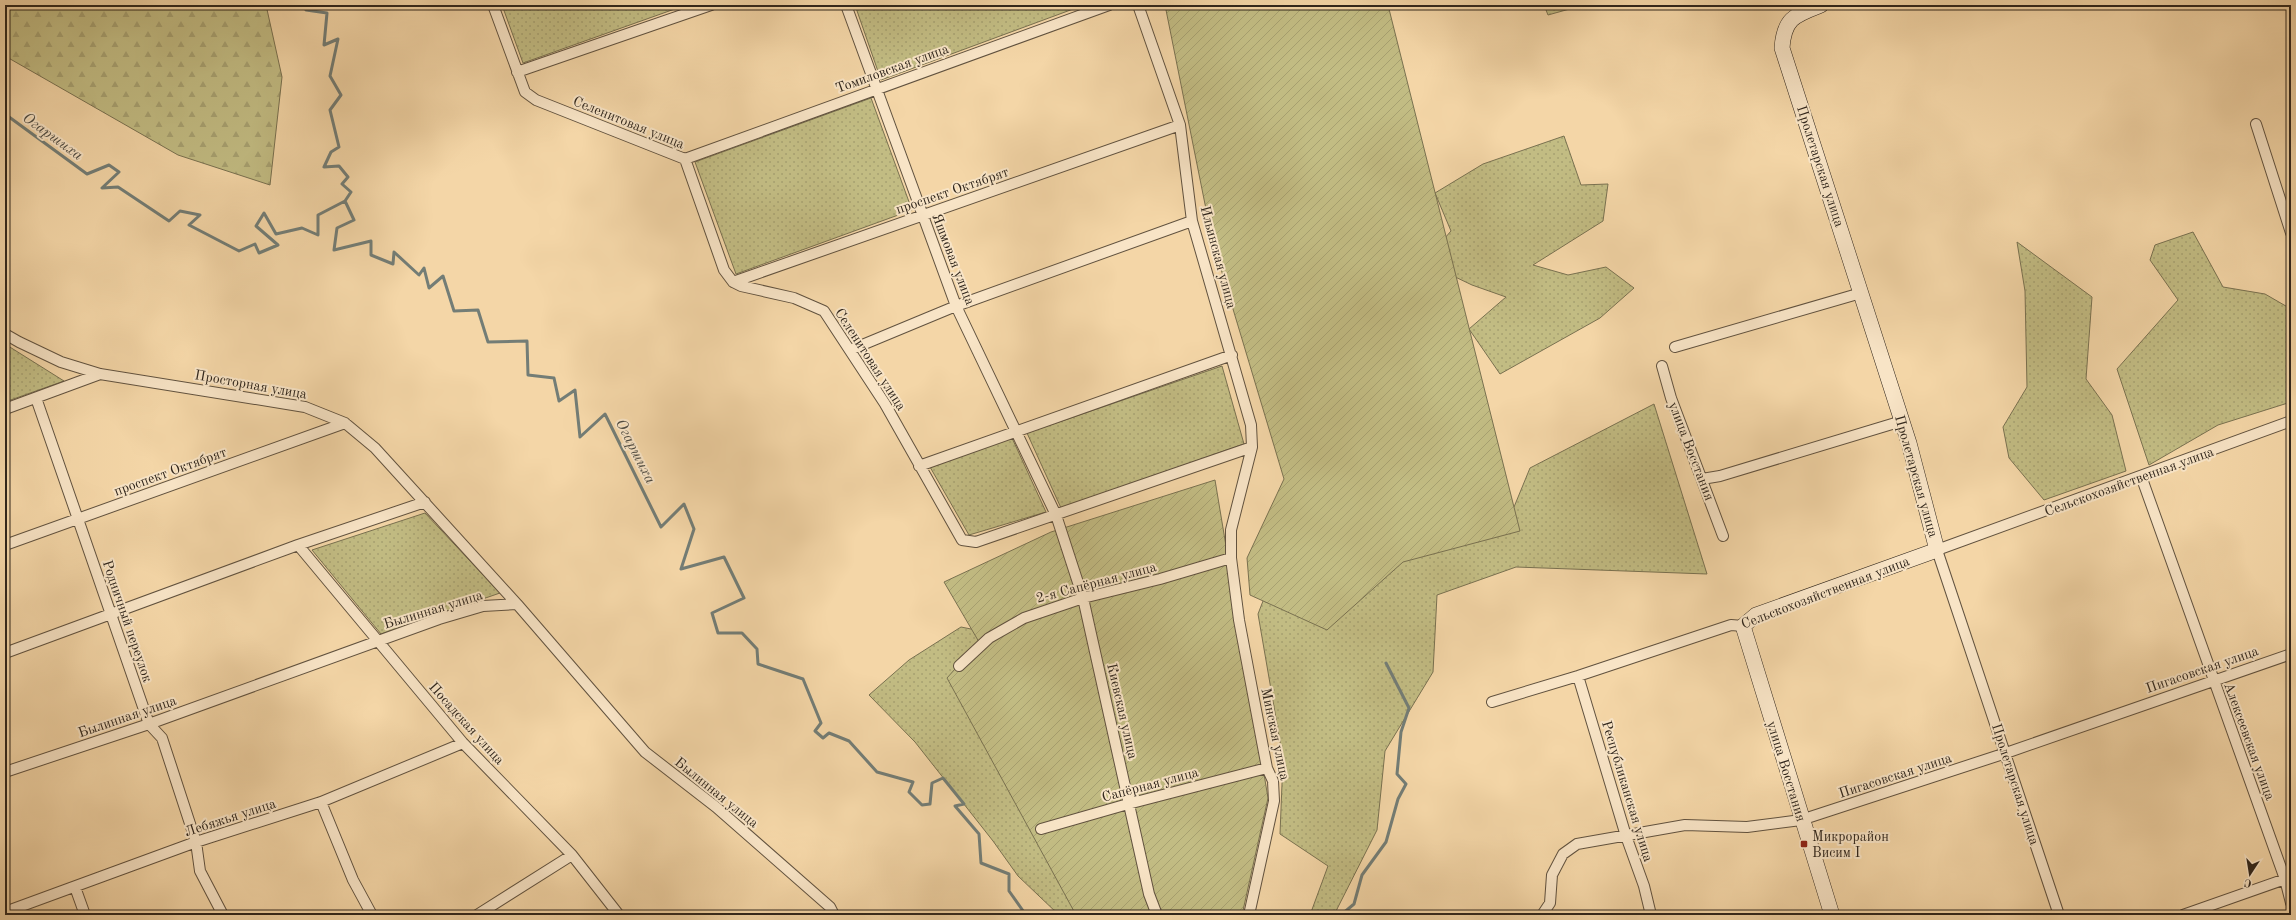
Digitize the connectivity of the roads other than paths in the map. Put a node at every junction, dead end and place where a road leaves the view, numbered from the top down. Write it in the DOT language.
graph roads {
  1 [pos="493,5"];
  2 [pos="711,5"];
  3 [pos="846,5"];
  4 [pos="1109,5"];
  5 [pos="1138,5"];
  6 [pos="1821,5"];
  7 [pos="517,72"];
  8 [pos="876,88"];
  9 [pos="2256,124"];
  10 [pos="1180,125"];
  11 [pos="685,159"];
  12 [pos="922,216"];
  13 [pos="1192,221"];
  14 [pos="2291,233"];
  15 [pos="733,282"];
  16 [pos="1861,294"];
  17 [pos="956,306"];
  18 [pos="5,334"];
  19 [pos="1675,347"];
  20 [pos="850,350"];
  21 [pos="1232,355"];
  22 [pos="1662,366"];
  23 [pos="100,374"];
  24 [pos="36,398"];
  25 [pos="5,409"];
  26 [pos="1902,421"];
  27 [pos="2291,421"];
  28 [pos="345,423"];
  29 [pos="1016,430"];
  30 [pos="1252,447"];
  31 [pos="920,466"];
  32 [pos="2141,476"];
  33 [pos="1702,479"];
  34 [pos="425,502"];
  35 [pos="1056,515"];
  36 [pos="79,519"];
  37 [pos="1723,536"];
  38 [pos="5,545"];
  39 [pos="298,545"];
  40 [pos="1937,550"];
  41 [pos="1232,558"];
  42 [pos="1083,598"];
  43 [pos="517,604"];
  44 [pos="112,616"];
  45 [pos="1743,626"];
  46 [pos="378,641"];
  47 [pos="5,653"];
  48 [pos="2291,654"];
  49 [pos="959,666"];
  50 [pos="1578,676"];
  51 [pos="2212,681"];
  52 [pos="1492,702"];
  53 [pos="149,724"];
  54 [pos="463,743"];
  55 [pos="2006,753"];
  56 [pos="1267,768"];
  57 [pos="5,772"];
  58 [pos="321,802"];
  59 [pos="1128,804"];
  60 [pos="1802,820"];
  61 [pos="1042,829"];
  62 [pos="1626,836"];
  63 [pos="196,842"];
  64 [pos="572,855"];
  65 [pos="2288,878"];
  66 [pos="75,887"];
  67 [pos="2291,903"];
  68 [pos="5,912"];
  69 [pos="85,915"];
  70 [pos="223,915"];
  71 [pos="372,915"];
  72 [pos="477,915"];
  73 [pos="619,915"];
  74 [pos="834,915"];
  75 [pos="1157,915"];
  76 [pos="1249,915"];
  77 [pos="1542,915"];
  78 [pos="1651,915"];
  79 [pos="1832,915"];
  80 [pos="2059,915"];
  81 [pos="2183,915"];
  1 -- 7 [label="street, Селенитовая улица"];
  2 -- 7 [label="street"];
  3 -- 8 [label="street, Яшмовая улица"];
  4 -- 8 [label="street, Томиловская улица"];
  5 -- 10 [label="street, Ильинская улица"];
  6 -- 16 [label="street, Пролетарская улица"];
  7 -- 11 [label="street, Селенитовая улица"];
  8 -- 11 [label="street, Томиловская улица"];
  8 -- 12 [label="street, Яшмовая улица"];
  9 -- 14 [label="street"];
  10 -- 12 [label="street, проспект Октябрят"];
  10 -- 13 [label="street, Ильинская улица"];
  11 -- 15 [label="street, Селенитовая улица"];
  12 -- 15 [label="street, проспект Октябрят"];
  12 -- 17 [label="street, Яшмовая улица"];
  13 -- 17 [label="street"];
  13 -- 21 [label="street, Ильинская улица"];
  15 -- 20 [label="street, Селенитовая улица"];
  16 -- 19 [label="street"];
  16 -- 26 [label="street, Пролетарская улица"];
  17 -- 20 [label="street"];
  17 -- 29 [label="street, Яшмовая улица"];
  18 -- 23 [label="street, Просторная улица"];
  20 -- 31 [label="street, Селенитовая улица"];
  21 -- 29 [label="street"];
  21 -- 30 [label="street, Ильинская улица"];
  22 -- 33 [label="street, улица Восстания"];
  23 -- 24 [label="street"];
  23 -- 28 [label="street, Просторная улица"];
  24 -- 25 [label="street"];
  24 -- 36 [label="street, Родничный переулок"];
  26 -- 33 [label="street"];
  26 -- 40 [label="street, Пролетарская улица"];
  27 -- 32 [label="street, Сельскохозяйственная улица"];
  28 -- 34 [label="street, Просторная улица"];
  28 -- 36 [label="street, проспект Октябрят"];
  29 -- 31 [label="street"];
  29 -- 35 [label="street, Яшмовая улица"];
  30 -- 35 [label="street"];
  30 -- 41 [label="street, Минская улица"];
  31 -- 35 [label="street, Селенитовая улица"];
  32 -- 40 [label="street, Сельскохозяйственная улица"];
  32 -- 51 [label="street, Алексеевская улица"];
  33 -- 37 [label="street, улица Восстания"];
  34 -- 39 [label="street"];
  34 -- 43 [label="street, Просторная улица"];
  35 -- 42 [label="street, Киевская улица"];
  36 -- 38 [label="street, проспект Октябрят"];
  36 -- 44 [label="street, Родничный переулок"];
  39 -- 44 [label="street"];
  39 -- 46 [label="street, Посадская улица"];
  40 -- 45 [label="street, Сельскохозяйственная улица"];
  40 -- 55 [label="street, Пролетарская улица"];
  41 -- 42 [label="street, 2-я Сапёрная улица"];
  41 -- 56 [label="street, Минская улица"];
  42 -- 49 [label="street, 2-я Сапёрная улица"];
  42 -- 59 [label="street, Киевская улица"];
  43 -- 46 [label="street, Былинная улица"];
  43 -- 74 [label="street, Былинная улица"];
  44 -- 47 [label="street"];
  44 -- 53 [label="street, Родничный переулок"];
  45 -- 50 [label="street, Сельскохозяйственная улица"];
  45 -- 60 [label="street, улица Восстания"];
  46 -- 53 [label="street, Былинная улица"];
  46 -- 54 [label="street, Посадская улица"];
  48 -- 51 [label="street, Пигасовская улица"];
  50 -- 52 [label="street, Сельскохозяйственная улица"];
  50 -- 62 [label="street, Республиканская улица"];
  51 -- 55 [label="street, Пигасовская улица"];
  51 -- 65 [label="street, Алексеевская улица"];
  53 -- 57 [label="street, Былинная улица"];
  53 -- 63 [label="street, Родничный переулок"];
  54 -- 58 [label="street, Лебяжья улица"];
  54 -- 64 [label="street, Посадская улица"];
  55 -- 60 [label="street, Пигасовская улица"];
  55 -- 80 [label="street, Пролетарская улица"];
  56 -- 59 [label="street, Сапёрная улица"];
  56 -- 76 [label="street, Минская улица"];
  58 -- 63 [label="street, Лебяжья улица"];
  58 -- 71 [label="street"];
  59 -- 61 [label="street, Сапёрная улица"];
  59 -- 75 [label="street, Киевская улица"];
  60 -- 62 [label="street, Пигасовская улица"];
  60 -- 79 [label="street, улица Восстания"];
  62 -- 77 [label="street, Пигасовская улица"];
  62 -- 78 [label="street, Республиканская улица"];
  63 -- 66 [label="street, Лебяжья улица"];
  63 -- 70 [label="street, Родничный переулок"];
  64 -- 72 [label="street"];
  64 -- 73 [label="street, Посадская улица"];
  65 -- 67 [label="street, Алексеевская улица"];
  65 -- 81 [label="street"];
  66 -- 68 [label="street, Лебяжья улица"];
  66 -- 69 [label="street"];
}
